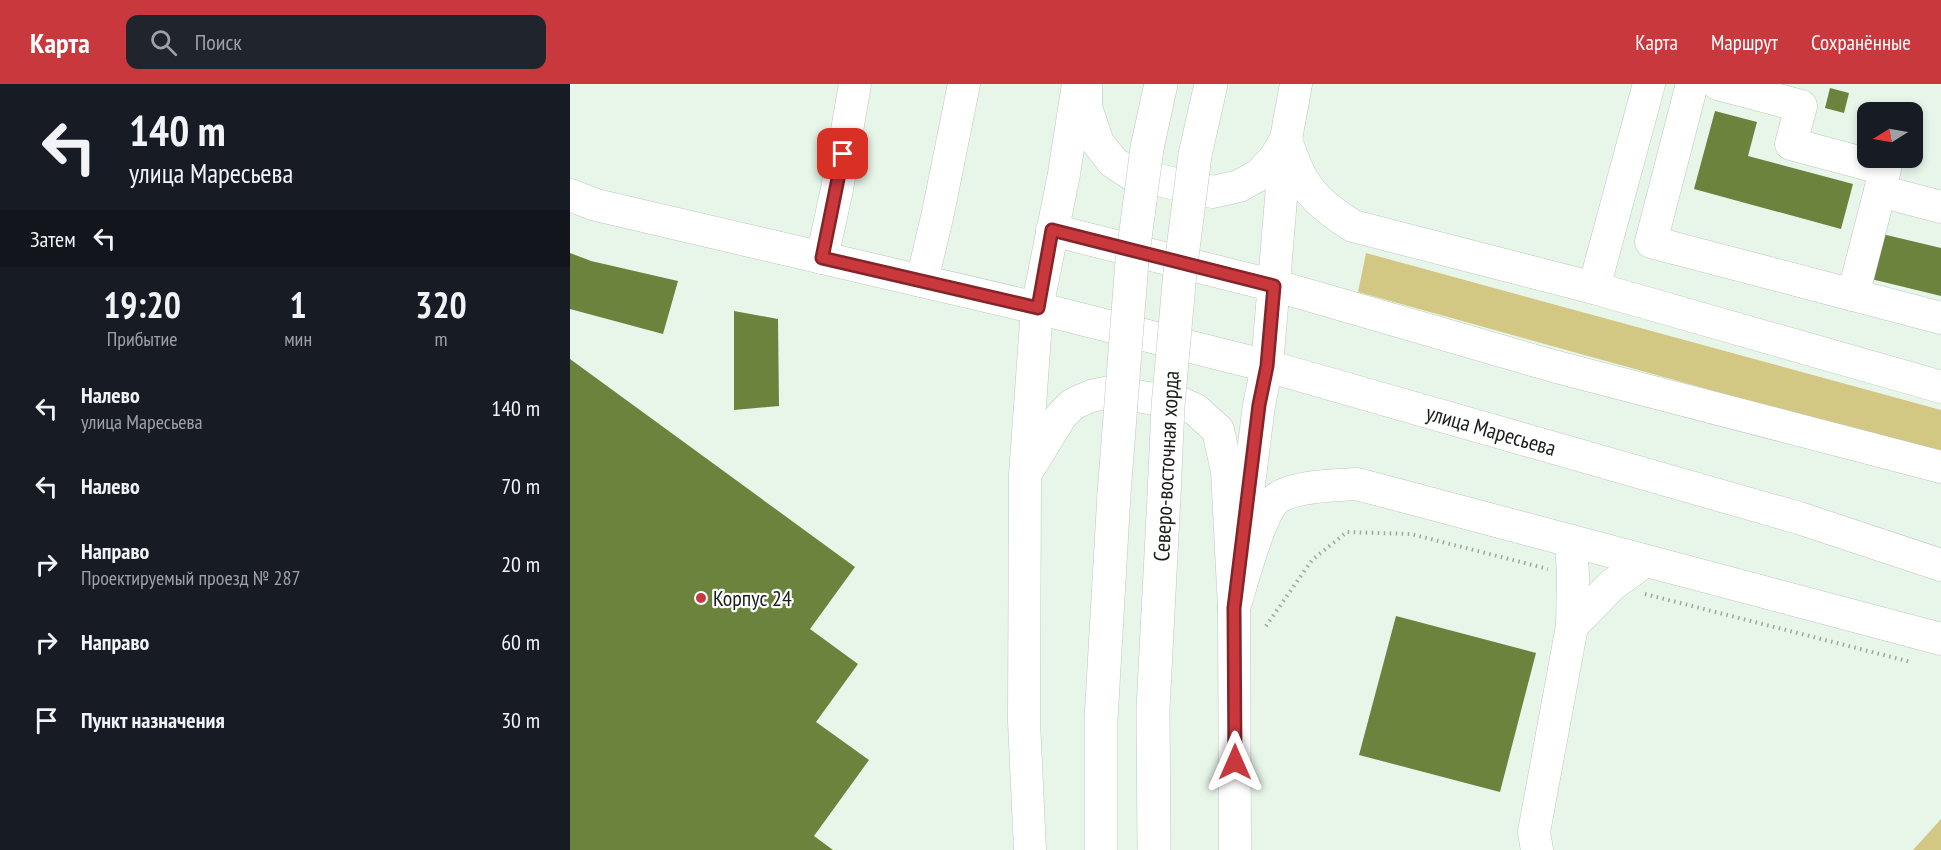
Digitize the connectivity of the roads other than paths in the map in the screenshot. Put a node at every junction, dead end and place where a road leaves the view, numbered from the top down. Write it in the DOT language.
graph roads {
  1 [pos="855,84"];
  2 [pos="964,84"];
  3 [pos="1078,84"];
  4 [pos="1086,84"];
  5 [pos="1161,84"];
  6 [pos="1211,84"];
  7 [pos="1296,84"];
  8 [pos="1649,84"];
  9 [pos="1692,84"];
  10 [pos="1718,84"];
  11 [pos="1286,139"];
  12 [pos="1880,191"];
  13 [pos="570,195"];
  14 [pos="1941,207"];
  15 [pos="1052,230"];
  16 [pos="822,258"];
  17 [pos="922,281"];
  18 [pos="1274,286"];
  19 [pos="1594,288"];
  20 [pos="1853,295"];
  21 [pos="1038,308"];
  22 [pos="1941,318"];
  23 [pos="1267,366"];
  24 [pos="1941,387"];
  25 [pos="1941,467"];
  26 [pos="1025,475"];
  27 [pos="1571,542"];
  28 [pos="1645,561"];
  29 [pos="1941,565"];
  30 [pos="1234,608"];
  31 [pos="1572,626"];
  32 [pos="1941,639"];
  33 [pos="1030,850"];
  34 [pos="1101,850"];
  35 [pos="1154,850"];
  36 [pos="1235,850"];
  37 [pos="1537,850"];
  1 -- 16 [label="street"];
  2 -- 17 [label="street"];
  3 -- 15 [label="street"];
  4 -- 11 [label="street"];
  5 -- 34 [label="highway, bridge"];
  6 -- 35 [label="highway, Северо-восточная хорда, bridge"];
  7 -- 11 [label="street"];
  8 -- 19 [label="street"];
  9 -- 20 [label="street"];
  10 -- 12 [label="street"];
  11 -- 18 [label="street"];
  11 -- 19 [label="street"];
  12 -- 14 [label="street"];
  12 -- 20 [label="street"];
  13 -- 16 [label="street, улица Маресьева"];
  15 -- 18 [label="street"];
  15 -- 21 [label="street"];
  16 -- 17 [label="street, улица Маресьева"];
  17 -- 21 [label="street, улица Маресьева"];
  18 -- 23 [label="street"];
  18 -- 25 [label="street"];
  19 -- 24 [label="street"];
  20 -- 22 [label="street"];
  21 -- 23 [label="street, улица Маресьева"];
  21 -- 26 [label="street"];
  23 -- 29 [label="street, улица Маресьева"];
  23 -- 30 [label="street"];
  26 -- 30 [label="street"];
  26 -- 33 [label="street"];
  27 -- 28 [label="street"];
  27 -- 30 [label="street"];
  27 -- 31 [label="street"];
  28 -- 31 [label="street"];
  28 -- 32 [label="street"];
  30 -- 36 [label="street"];
  31 -- 37 [label="street"];
}
